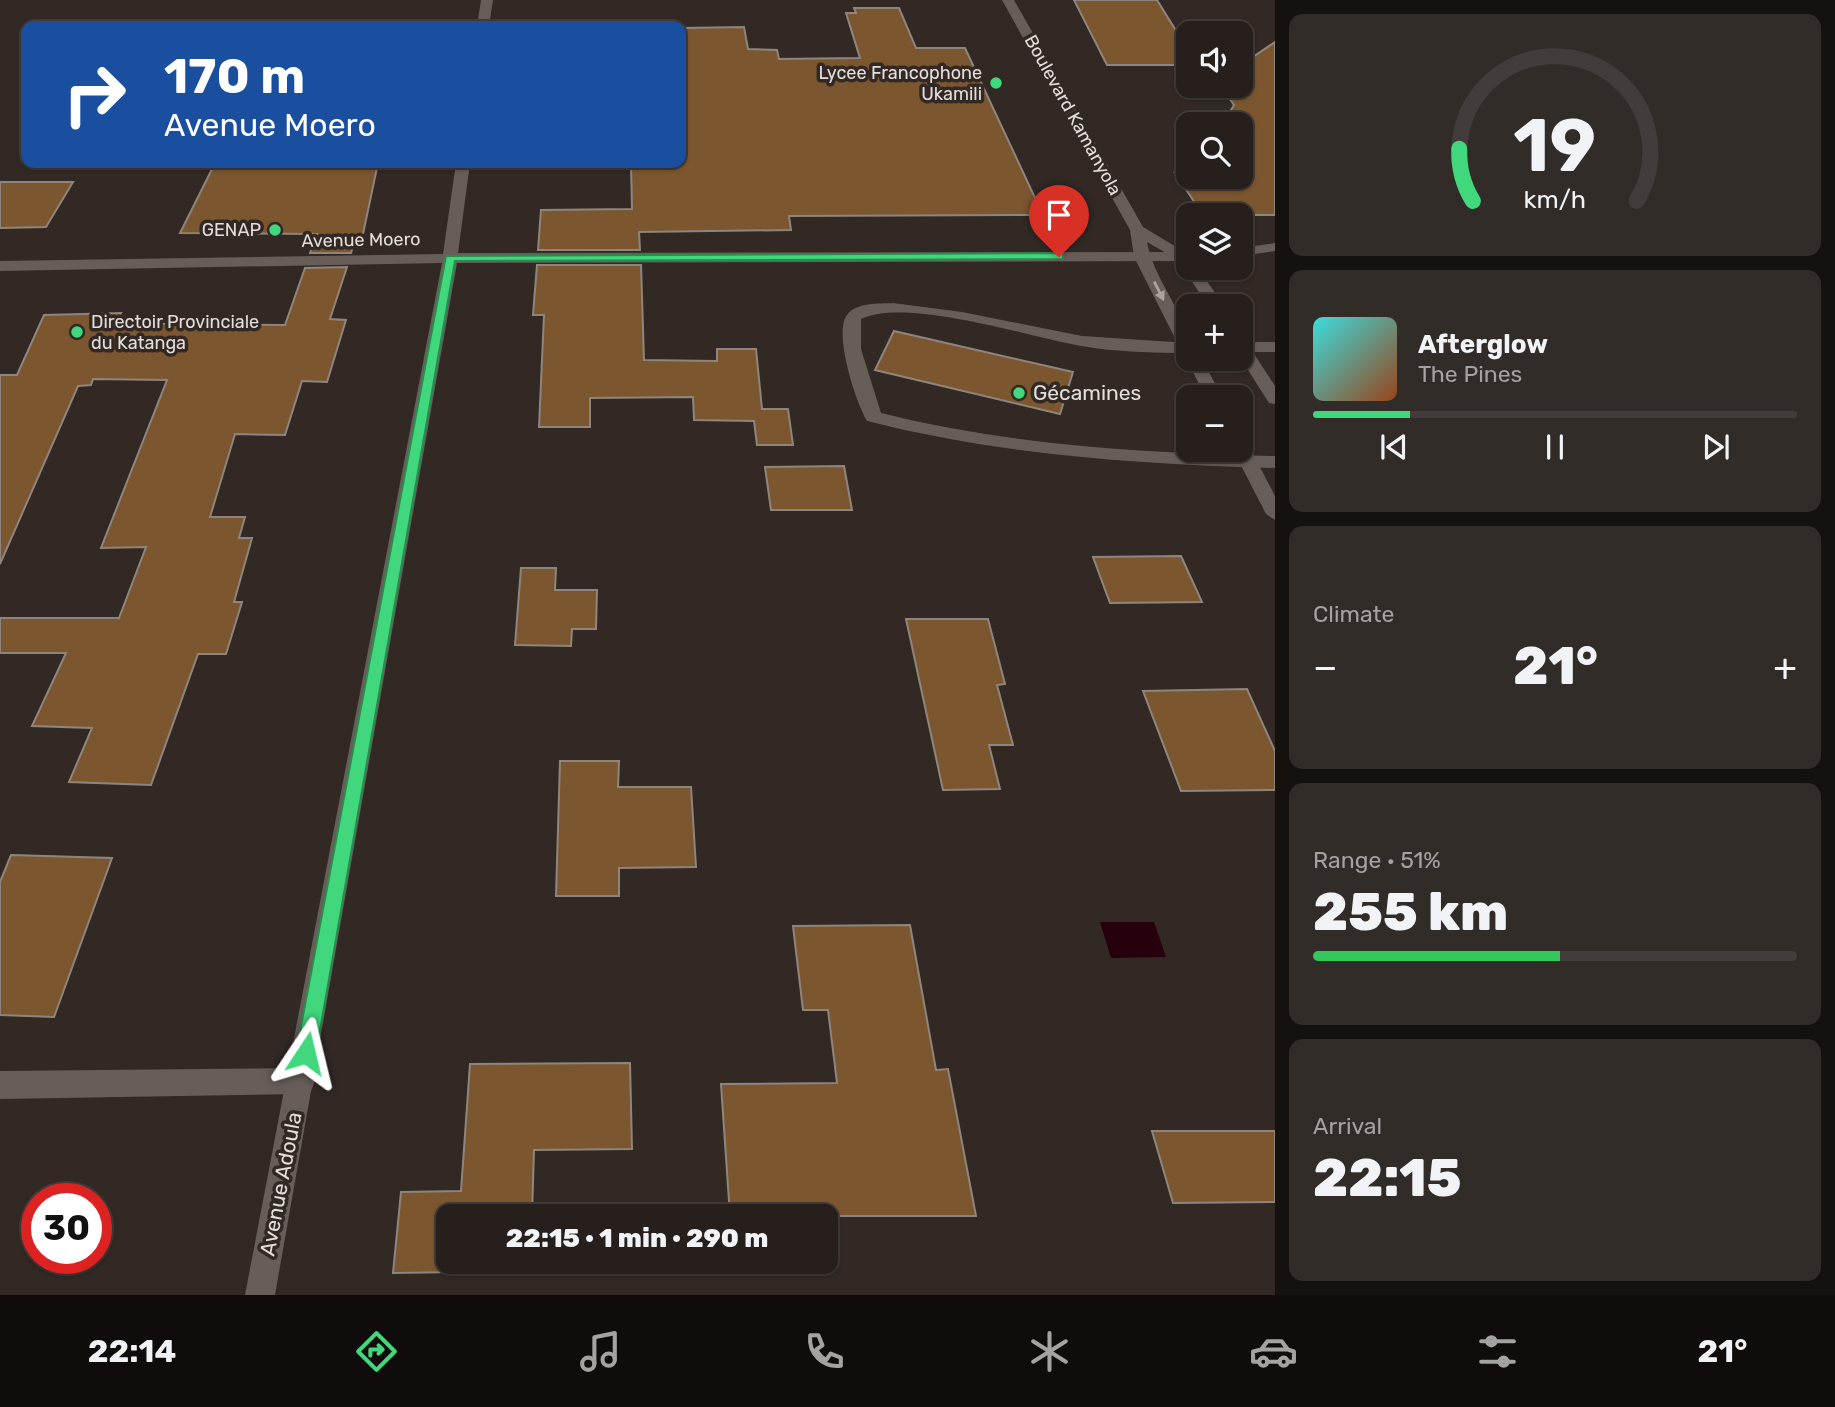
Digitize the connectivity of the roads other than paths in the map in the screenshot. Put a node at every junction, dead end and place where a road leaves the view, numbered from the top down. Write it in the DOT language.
graph roads {
  1 [pos="486,0"];
  2 [pos="1008,0"];
  3 [pos="484,21"];
  4 [pos="462,168"];
  5 [pos="1137,230"];
  6 [pos="1275,247"];
  7 [pos="1253,250"];
  8 [pos="1176,254"];
  9 [pos="1142,257"];
  10 [pos="450,258"];
  11 [pos="1176,260"];
  12 [pos="0,266"];
  13 [pos="1176,324"];
  14 [pos="1253,346"];
  15 [pos="1275,347"];
  16 [pos="1176,348"];
  17 [pos="1253,365"];
  18 [pos="1275,399"];
  19 [pos="1176,452"];
  20 [pos="1253,457"];
  21 [pos="1248,462"];
  22 [pos="1275,462"];
  23 [pos="1275,514"];
  24 [pos="301,1081"];
  25 [pos="0,1085"];
  26 [pos="260,1295"];
  1 -- 3 [label="street"];
  2 -- 5 [label="street, Boulevard Kamanyola"];
  4 -- 10 [label="street, Avenue Adoula"];
  5 -- 8 [label="street"];
  5 -- 9 [label="street, Boulevard Kamanyola"];
  6 -- 7 [label="street"];
  9 -- 10 [label="street, Avenue Moero"];
  9 -- 11 [label="street, Avenue Moero"];
  9 -- 13 [label="street, Boulevard Kamanyola, one-way"];
  10 -- 12 [label="street, Avenue Moero"];
  10 -- 24 [label="street, Avenue Adoula"];
  14 -- 15 [label="street"];
  16 -- 19 [label="street"];
  17 -- 18 [label="street"];
  20 -- 22 [label="street"];
  21 -- 23 [label="street"];
  24 -- 25 [label="street"];
  24 -- 26 [label="street, Avenue Adoula"];
}
